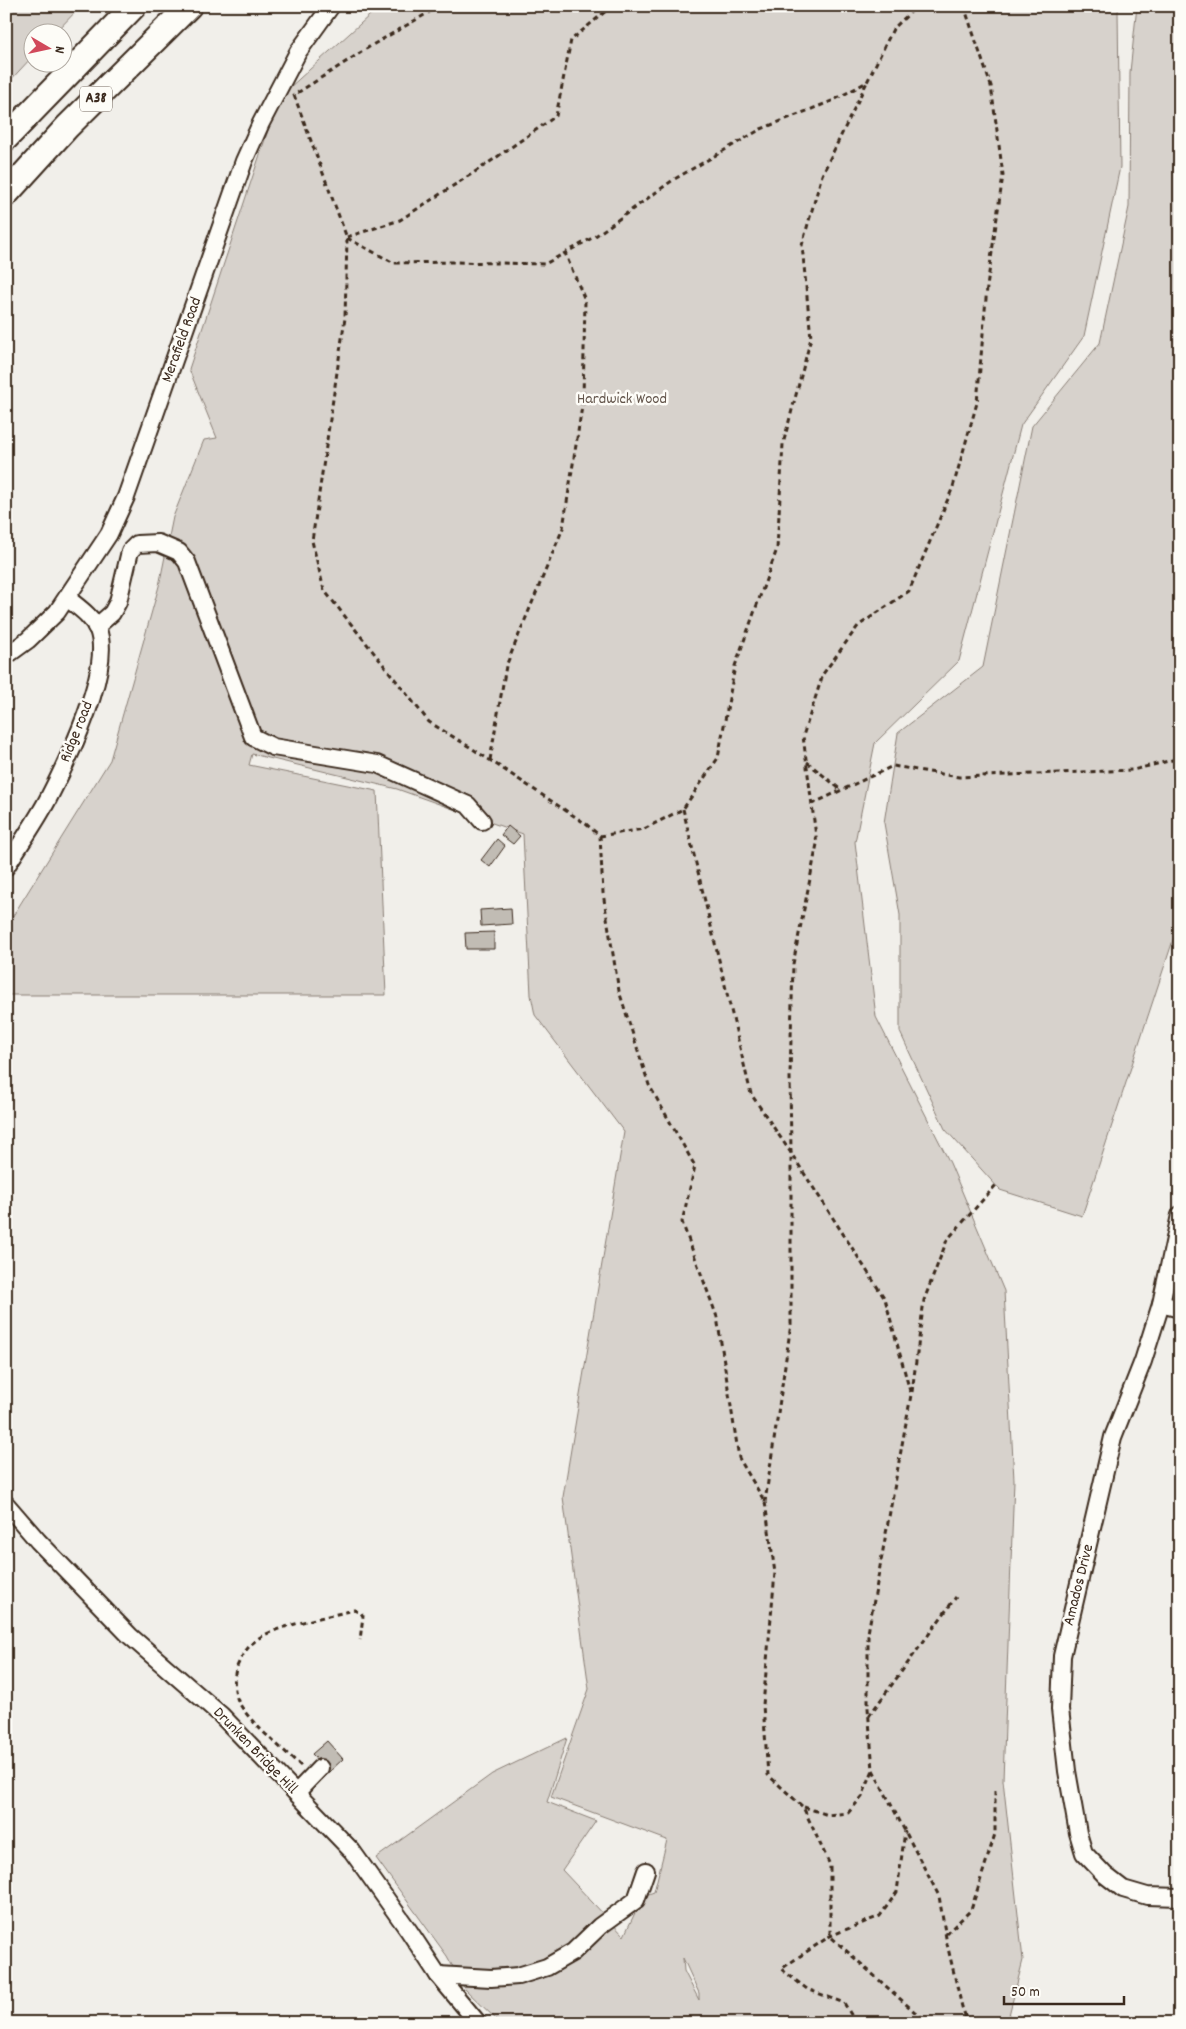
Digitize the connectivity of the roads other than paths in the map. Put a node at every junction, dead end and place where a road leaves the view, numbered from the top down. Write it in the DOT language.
graph roads {
  1 [pos="134,6"];
  2 [pos="189,6"];
  3 [pos="331,6"];
  4 [pos="6,138"];
  5 [pos="6,194"];
  6 [pos="67,598"];
  7 [pos="96,627"];
  8 [pos="6,656"];
  9 [pos="482,820"];
  10 [pos="6,867"];
  11 [pos="1180,1215"];
  12 [pos="1161,1304"];
  13 [pos="1180,1308"];
  14 [pos="6,1504"];
  15 [pos="316,1773"];
  16 [pos="296,1793"];
  17 [pos="646,1871"];
  18 [pos="1180,1897"];
  19 [pos="438,1975"];
  20 [pos="478,2023"];
  1 -- 4 [label="highway, A38"];
  2 -- 5 [label="highway, A38"];
  3 -- 6 [label="street, Merafield Road"];
  6 -- 7 [label="street"];
  6 -- 8 [label="street, Merafield Road"];
  7 -- 9 [label="street"];
  7 -- 10 [label="street, Ridge road"];
  11 -- 12 [label="street, Amados Drive"];
  12 -- 13 [label="street"];
  12 -- 18 [label="street, Amados Drive"];
  14 -- 16 [label="street, Drunken Bridge Hill"];
  15 -- 16 [label="street"];
  16 -- 19 [label="street, Drunken Bridge Hill"];
  17 -- 19 [label="street"];
  19 -- 20 [label="street, Drunken Bridge Hill"];
}
